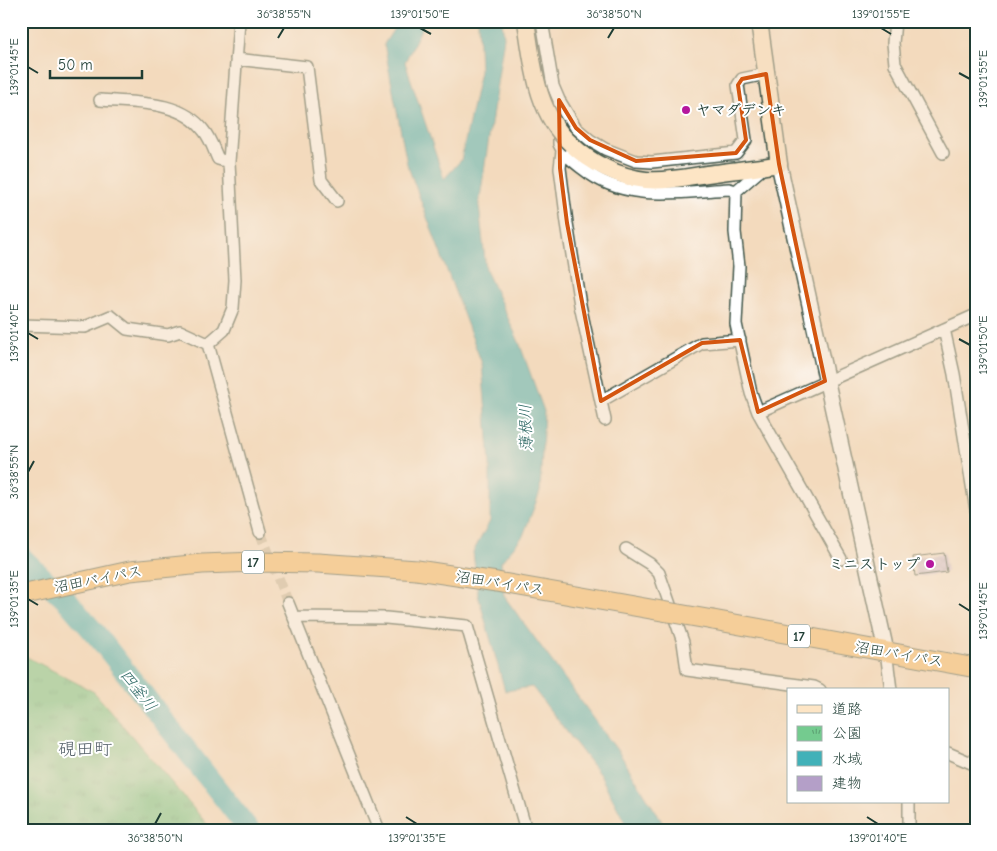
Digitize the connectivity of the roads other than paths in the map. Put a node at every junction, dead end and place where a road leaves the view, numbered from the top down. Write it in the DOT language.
graph roads {
  1 [pos="239,21"];
  2 [pos="526,21"];
  3 [pos="542,21"];
  4 [pos="759,21"];
  5 [pos="894,21"];
  6 [pos="236,59"];
  7 [pos="766,74"];
  8 [pos="100,100"];
  9 [pos="559,100"];
  10 [pos="566,148"];
  11 [pos="942,153"];
  12 [pos="229,162"];
  13 [pos="772,165"];
  14 [pos="736,191"];
  15 [pos="337,202"];
  16 [pos="976,315"];
  17 [pos="21,325"];
  18 [pos="944,329"];
  19 [pos="740,340"];
  20 [pos="208,344"];
  21 [pos="825,381"];
  22 [pos="600,402"];
  23 [pos="758,412"];
  24 [pos="604,420"];
  25 [pos="976,510"];
  26 [pos="260,532"];
  27 [pos="626,549"];
  28 [pos="841,559"];
  29 [pos="21,595"];
  30 [pos="288,603"];
  31 [pos="294,617"];
  32 [pos="886,651"];
  33 [pos="976,668"];
  34 [pos="816,688"];
  35 [pos="891,688"];
  36 [pos="950,754"];
  37 [pos="976,765"];
  38 [pos="910,804"];
  39 [pos="379,830"];
  40 [pos="526,830"];
  41 [pos="909,830"];
  1 -- 6 [label="street"];
  2 -- 10 [label="main road, bridge"];
  3 -- 9 [label="street"];
  4 -- 7 [label="main road"];
  5 -- 11 [label="street"];
  6 -- 12 [label="street"];
  6 -- 15 [label="street"];
  7 -- 9 [label="street"];
  7 -- 13 [label="main road"];
  8 -- 12 [label="street"];
  9 -- 10 [label="street"];
  10 -- 13 [label="main road"];
  10 -- 14 [label="street"];
  10 -- 22 [label="street"];
  12 -- 20 [label="street"];
  13 -- 14 [label="street"];
  13 -- 21 [label="street"];
  14 -- 19 [label="street"];
  16 -- 18 [label="street"];
  17 -- 20 [label="street"];
  18 -- 21 [label="street"];
  18 -- 25 [label="street"];
  19 -- 22 [label="street"];
  19 -- 23 [label="street"];
  20 -- 26 [label="street"];
  21 -- 23 [label="street"];
  21 -- 32 [label="street"];
  22 -- 24 [label="street"];
  23 -- 28 [label="street"];
  27 -- 34 [label="street"];
  29 -- 32 [label="highway, 沼田バイパス / 17, bridge"];
  30 -- 31 [label="street"];
  31 -- 39 [label="street"];
  31 -- 40 [label="street"];
  32 -- 33 [label="highway, 沼田バイパス / 17"];
  32 -- 35 [label="street"];
  36 -- 37 [label="street"];
  38 -- 41 [label="street"];
}
